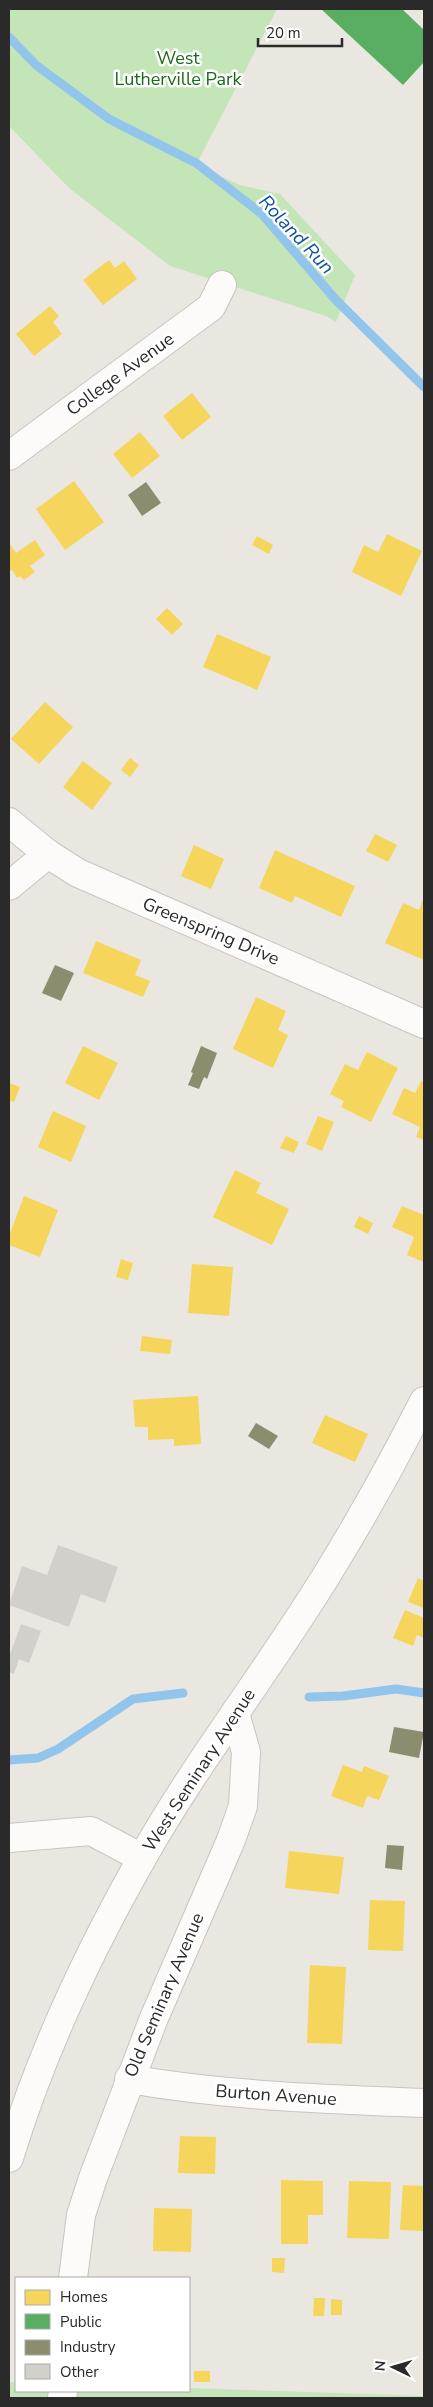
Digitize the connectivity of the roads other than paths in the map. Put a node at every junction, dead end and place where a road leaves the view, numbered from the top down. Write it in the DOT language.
graph roads {
  1 [pos="222,285"];
  2 [pos="9,456"];
  3 [pos="9,822"];
  4 [pos="48,854"];
  5 [pos="9,886"];
  6 [pos="424,1024"];
  7 [pos="424,1401"];
  8 [pos="235,1713"];
  9 [pos="9,1838"];
  10 [pos="142,1858"];
  11 [pos="129,2079"];
  12 [pos="424,2103"];
  13 [pos="9,2158"];
  14 [pos="73,2277"];
  1 -- 2 [label="street, College Avenue"];
  3 -- 4 [label="street, Greenspring Drive"];
  4 -- 5 [label="street"];
  4 -- 6 [label="street, Greenspring Drive"];
  7 -- 8 [label="street, West Seminary Avenue"];
  8 -- 10 [label="street, West Seminary Avenue"];
  8 -- 11 [label="street, Old Seminary Avenue"];
  9 -- 10 [label="street"];
  10 -- 13 [label="street, West Seminary Avenue"];
  11 -- 12 [label="street, Burton Avenue"];
  11 -- 14 [label="street, Old Seminary Avenue"];
}
